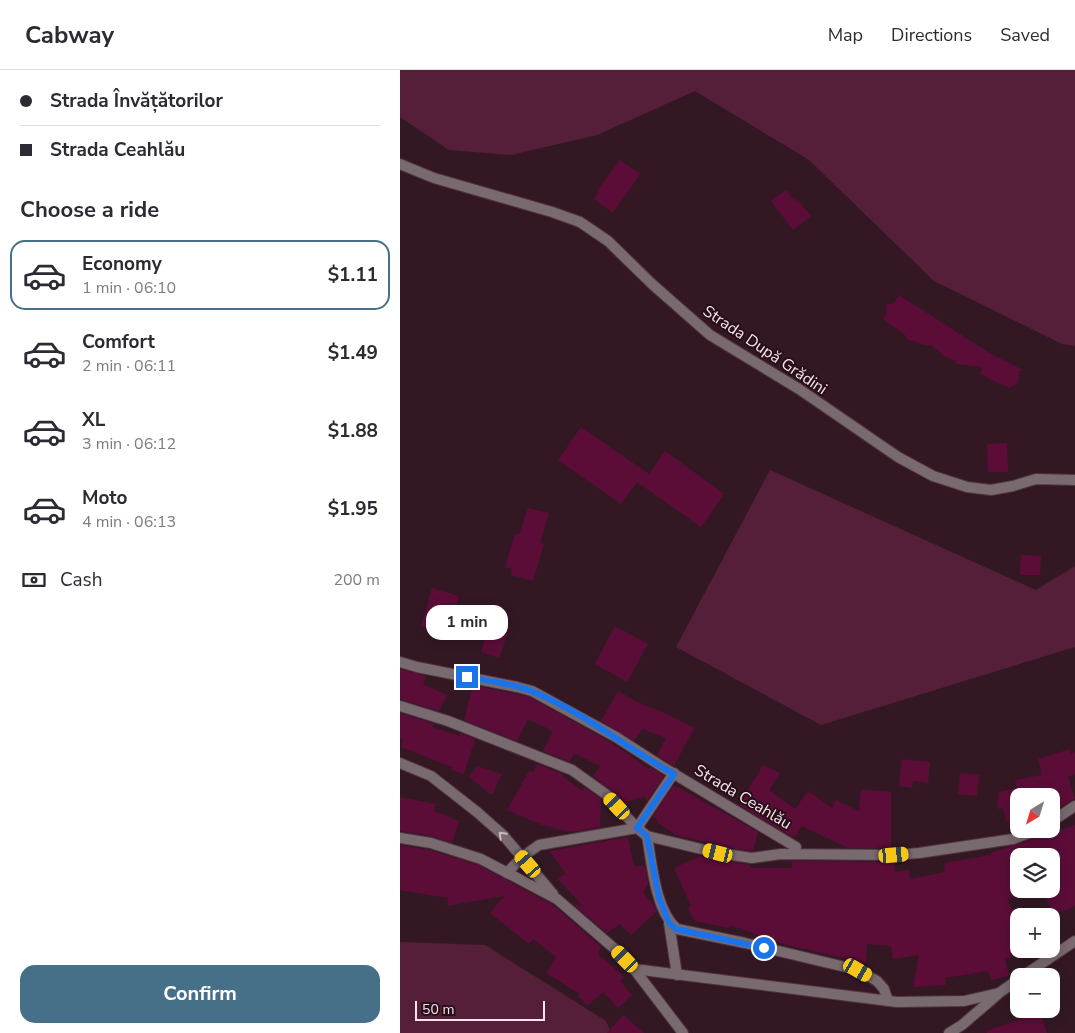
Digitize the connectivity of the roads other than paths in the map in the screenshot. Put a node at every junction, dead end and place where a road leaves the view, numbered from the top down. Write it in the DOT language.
graph roads {
  1 [pos="400,164"];
  2 [pos="1075,480"];
  3 [pos="400,662"];
  4 [pos="400,706"];
  5 [pos="400,763"];
  6 [pos="674,774"];
  7 [pos="1075,806"];
  8 [pos="1060,816"];
  9 [pos="637,828"];
  10 [pos="647,836"];
  11 [pos="400,838"];
  12 [pos="1016,838"];
  13 [pos="796,847"];
  14 [pos="522,856"];
  15 [pos="507,873"];
  16 [pos="557,899"];
  17 [pos="669,923"];
  18 [pos="1075,941"];
  19 [pos="1035,968"];
  20 [pos="634,969"];
  21 [pos="677,974"];
  22 [pos="1010,985"];
  23 [pos="999,993"];
  24 [pos="888,1001"];
  25 [pos="683,1033"];
  26 [pos="949,1033"];
  1 -- 2 [label="street, Strada După Grădini"];
  3 -- 6 [label="street, Strada Ceahlău"];
  4 -- 9 [label="street"];
  14 -- 5 [label="street, one-way"];
  6 -- 9 [label="street, Strada Ceahlău"];
  6 -- 13 [label="street, Strada Ceahlău"];
  7 -- 8 [label="street"];
  9 -- 10 [label="street"];
  9 -- 14 [label="street"];
  10 -- 12 [label="street"];
  10 -- 17 [label="street"];
  11 -- 15 [label="street"];
  14 -- 15 [label="street"];
  14 -- 16 [label="street"];
  15 -- 16 [label="street"];
  16 -- 20 [label="street"];
  17 -- 21 [label="street"];
  17 -- 24 [label="street"];
  18 -- 19 [label="street"];
  20 -- 21 [label="street"];
  20 -- 25 [label="street"];
  21 -- 24 [label="street"];
  22 -- 23 [label="street"];
  23 -- 24 [label="street"];
  23 -- 26 [label="street"];
}
